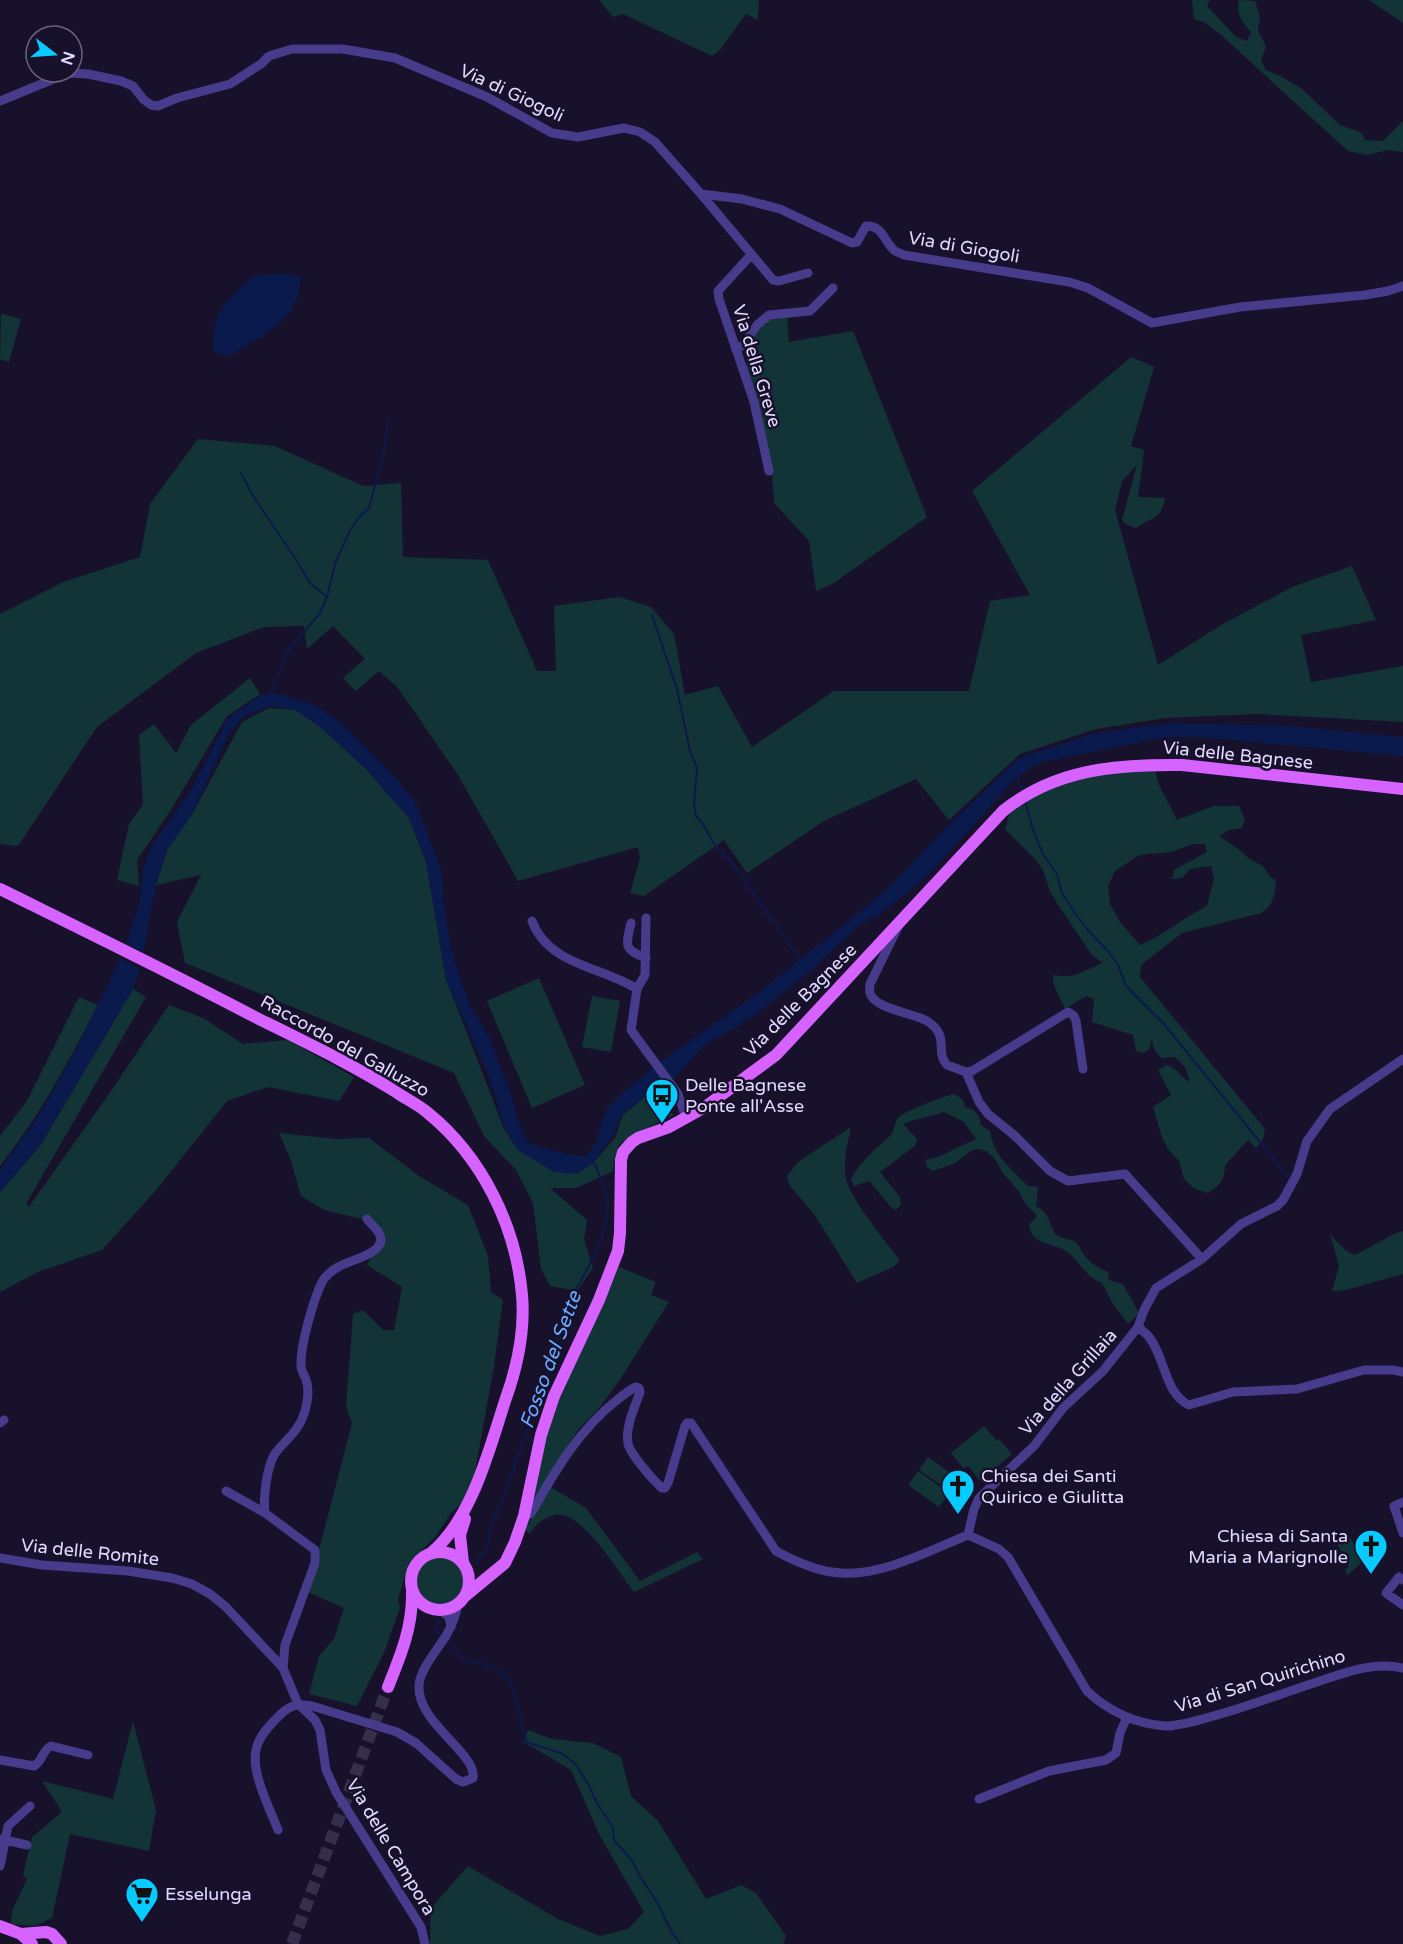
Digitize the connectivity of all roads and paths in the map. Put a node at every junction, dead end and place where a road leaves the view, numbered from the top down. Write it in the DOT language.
graph roads {
  1 [pos="0,101"];
  2 [pos="700,194"];
  3 [pos="751,255"];
  4 [pos="808,273"];
  5 [pos="1403,286"];
  6 [pos="833,288"];
  7 [pos="736,350"];
  8 [pos="769,471"];
  9 [pos="1403,789"];
  10 [pos="0,889"];
  11 [pos="646,918"];
  12 [pos="531,921"];
  13 [pos="631,923"];
  14 [pos="900,923"];
  15 [pos="646,958"];
  16 [pos="637,989"];
  17 [pos="1403,1059"];
  18 [pos="1083,1069"];
  19 [pos="966,1072"];
  20 [pos="686,1118"];
  21 [pos="367,1219"];
  22 [pos="1202,1259"];
  23 [pos="1138,1327"];
  24 [pos="1403,1372"];
  25 [pos="226,1491"];
  26 [pos="471,1494"];
  27 [pos="1403,1502"];
  28 [pos="265,1513"];
  29 [pos="524,1516"];
  30 [pos="1403,1533"];
  31 [pos="968,1535"];
  32 [pos="431,1553"];
  33 [pos="0,1558"];
  34 [pos="465,1566"];
  35 [pos="490,1575"];
  36 [pos="1403,1580"];
  37 [pos="412,1589"];
  38 [pos="461,1600"];
  39 [pos="1403,1605"];
  40 [pos="436,1610"];
  41 [pos="449,1631"];
  42 [pos="406,1639"];
  43 [pos="283,1668"];
  44 [pos="1403,1668"];
  45 [pos="388,1687"];
  46 [pos="298,1704"];
  47 [pos="1127,1717"];
  48 [pos="88,1755"];
  49 [pos="0,1760"];
  50 [pos="979,1799"];
  51 [pos="30,1806"];
  52 [pos="278,1830"];
  53 [pos="2,1840"];
  54 [pos="27,1845"];
  55 [pos="0,1866"];
  56 [pos="0,1926"];
  57 [pos="39,1933"];
  58 [pos="21,1934"];
  59 [pos="58,1943"];
  60 [pos="32,1944"];
  61 [pos="425,1944"];
  1 -- 2 [label="street, Via di Giogoli"];
  2 -- 3 [label="street"];
  2 -- 5 [label="street, Via di Giogoli"];
  3 -- 4 [label="street"];
  3 -- 7 [label="street, Via della Greve"];
  6 -- 7 [label="street"];
  7 -- 8 [label="street, Via della Greve"];
  9 -- 14 [label="main road, Via delle Bagnese"];
  10 -- 26 [label="main road, Raccordo del Galluzzo"];
  11 -- 15 [label="street"];
  12 -- 16 [label="street"];
  13 -- 15 [label="street"];
  14 -- 19 [label="street"];
  14 -- 20 [label="main road, Via delle Bagnese"];
  15 -- 16 [label="street"];
  16 -- 20 [label="street"];
  17 -- 22 [label="street, Via della Grillaia"];
  18 -- 19 [label="street"];
  19 -- 22 [label="street"];
  20 -- 29 [label="main road, Via delle Bagnese"];
  21 -- 28 [label="street"];
  22 -- 23 [label="street, Via della Grillaia"];
  23 -- 24 [label="street"];
  23 -- 31 [label="street, Via della Grillaia"];
  25 -- 28 [label="street"];
  26 -- 32 [label="main road, Raccordo del Galluzzo"];
  26 -- 34 [label="main road, Raccordo del Galluzzo"];
  27 -- 30 [label="street"];
  28 -- 43 [label="street"];
  29 -- 31 [label="street"];
  29 -- 35 [label="main road, Via delle Bagnese"];
  31 -- 47 [label="street, Via di San Quirichino"];
  32 -- 34 [label="main road"];
  32 -- 37 [label="main road"];
  33 -- 43 [label="street, Via delle Romite"];
  34 -- 35 [label="main road"];
  34 -- 38 [label="main road"];
  35 -- 38 [label="main road, Via delle Bagnese"];
  36 -- 39 [label="street"];
  37 -- 40 [label="main road"];
  37 -- 42 [label="main road"];
  38 -- 40 [label="main road"];
  38 -- 41 [label="street"];
  40 -- 41 [label="street"];
  40 -- 42 [label="main road"];
  41 -- 46 [label="street"];
  42 -- 45 [label="main road"];
  43 -- 46 [label="street, Via delle Romite"];
  44 -- 47 [label="street, Via di San Quirichino"];
  46 -- 52 [label="street"];
  46 -- 61 [label="street, Via delle Campora"];
  47 -- 50 [label="street"];
  48 -- 49 [label="street"];
  51 -- 53 [label="street"];
  53 -- 54 [label="street"];
  53 -- 55 [label="street"];
  56 -- 58 [label="main road"];
  57 -- 58 [label="main road"];
  57 -- 59 [label="main road"];
  57 -- 60 [label="main road"];
  58 -- 60 [label="main road"];
}
